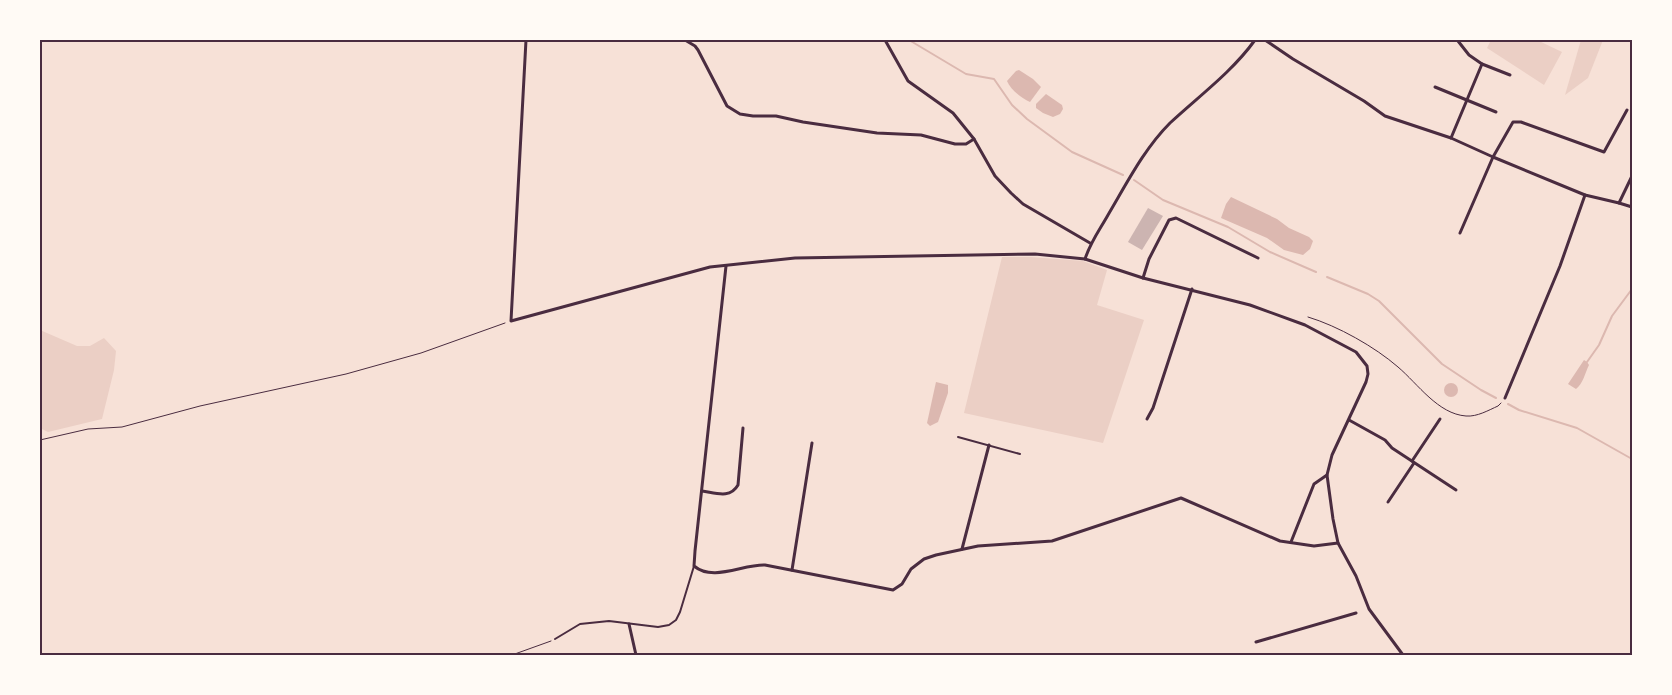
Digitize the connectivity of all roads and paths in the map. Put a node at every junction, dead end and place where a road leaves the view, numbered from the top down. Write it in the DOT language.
graph roads {
  1 [pos="526,40"];
  2 [pos="685,40"];
  3 [pos="885,40"];
  4 [pos="1255,40"];
  5 [pos="1265,40"];
  6 [pos="1458,40"];
  7 [pos="1482,64"];
  8 [pos="1510,75"];
  9 [pos="1435,87"];
  10 [pos="1468,100"];
  11 [pos="1627,110"];
  12 [pos="1496,112"];
  13 [pos="1451,138"];
  14 [pos="974,139"];
  15 [pos="1493,157"];
  16 [pos="1632,176"];
  17 [pos="1585,194"];
  18 [pos="1619,203"];
  19 [pos="1632,207"];
  20 [pos="1460,233"];
  21 [pos="1090,243"];
  22 [pos="1258,258"];
  23 [pos="1085,259"];
  24 [pos="726,266"];
  25 [pos="1143,278"];
  26 [pos="1192,290"];
  27 [pos="1308,317"];
  28 [pos="511,321"];
  29 [pos="1505,398"];
  30 [pos="1147,419"];
  31 [pos="1440,419"];
  32 [pos="1349,420"];
  33 [pos="743,428"];
  34 [pos="958,437"];
  35 [pos="40,440"];
  36 [pos="812,443"];
  37 [pos="989,445"];
  38 [pos="1020,454"];
  39 [pos="1413,462"];
  40 [pos="1327,474"];
  41 [pos="1456,490"];
  42 [pos="702,491"];
  43 [pos="1388,502"];
  44 [pos="1291,542"];
  45 [pos="1338,543"];
  46 [pos="962,548"];
  47 [pos="694,566"];
  48 [pos="792,570"];
  49 [pos="1356,612"];
  50 [pos="629,624"];
  51 [pos="555,639"];
  52 [pos="1256,642"];
  53 [pos="512,655"];
  54 [pos="636,655"];
  55 [pos="1404,655"];
  1 -- 28 [label="street"];
  2 -- 14 [label="street"];
  3 -- 14 [label="street"];
  4 -- 21 [label="street"];
  5 -- 13 [label="street"];
  6 -- 7 [label="street"];
  7 -- 8 [label="street"];
  7 -- 10 [label="street"];
  9 -- 10 [label="street"];
  10 -- 12 [label="street"];
  10 -- 13 [label="street"];
  11 -- 15 [label="street"];
  13 -- 15 [label="street"];
  14 -- 21 [label="street"];
  15 -- 17 [label="street"];
  15 -- 20 [label="street"];
  16 -- 18 [label="street"];
  17 -- 18 [label="street"];
  17 -- 29 [label="street"];
  18 -- 19 [label="street"];
  21 -- 23 [label="street"];
  22 -- 25 [label="street"];
  23 -- 24 [label="street"];
  23 -- 25 [label="street"];
  24 -- 28 [label="street"];
  24 -- 42 [label="street"];
  25 -- 26 [label="street"];
  26 -- 30 [label="street"];
  26 -- 32 [label="street"];
  27 -- 29 [label="path"];
  28 -- 35 [label="path"];
  31 -- 39 [label="street"];
  32 -- 39 [label="street"];
  32 -- 40 [label="street"];
  33 -- 42 [label="street"];
  34 -- 37 [label="lane"];
  36 -- 48 [label="street"];
  37 -- 38 [label="lane"];
  37 -- 46 [label="street"];
  39 -- 41 [label="street"];
  39 -- 43 [label="street"];
  40 -- 44 [label="street"];
  40 -- 45 [label="street"];
  42 -- 47 [label="street"];
  44 -- 45 [label="street"];
  44 -- 46 [label="street"];
  45 -- 55 [label="street"];
  46 -- 48 [label="street"];
  47 -- 48 [label="street"];
  47 -- 50 [label="lane"];
  49 -- 52 [label="street"];
  50 -- 51 [label="lane"];
  50 -- 54 [label="street"];
  51 -- 53 [label="path"];
}
